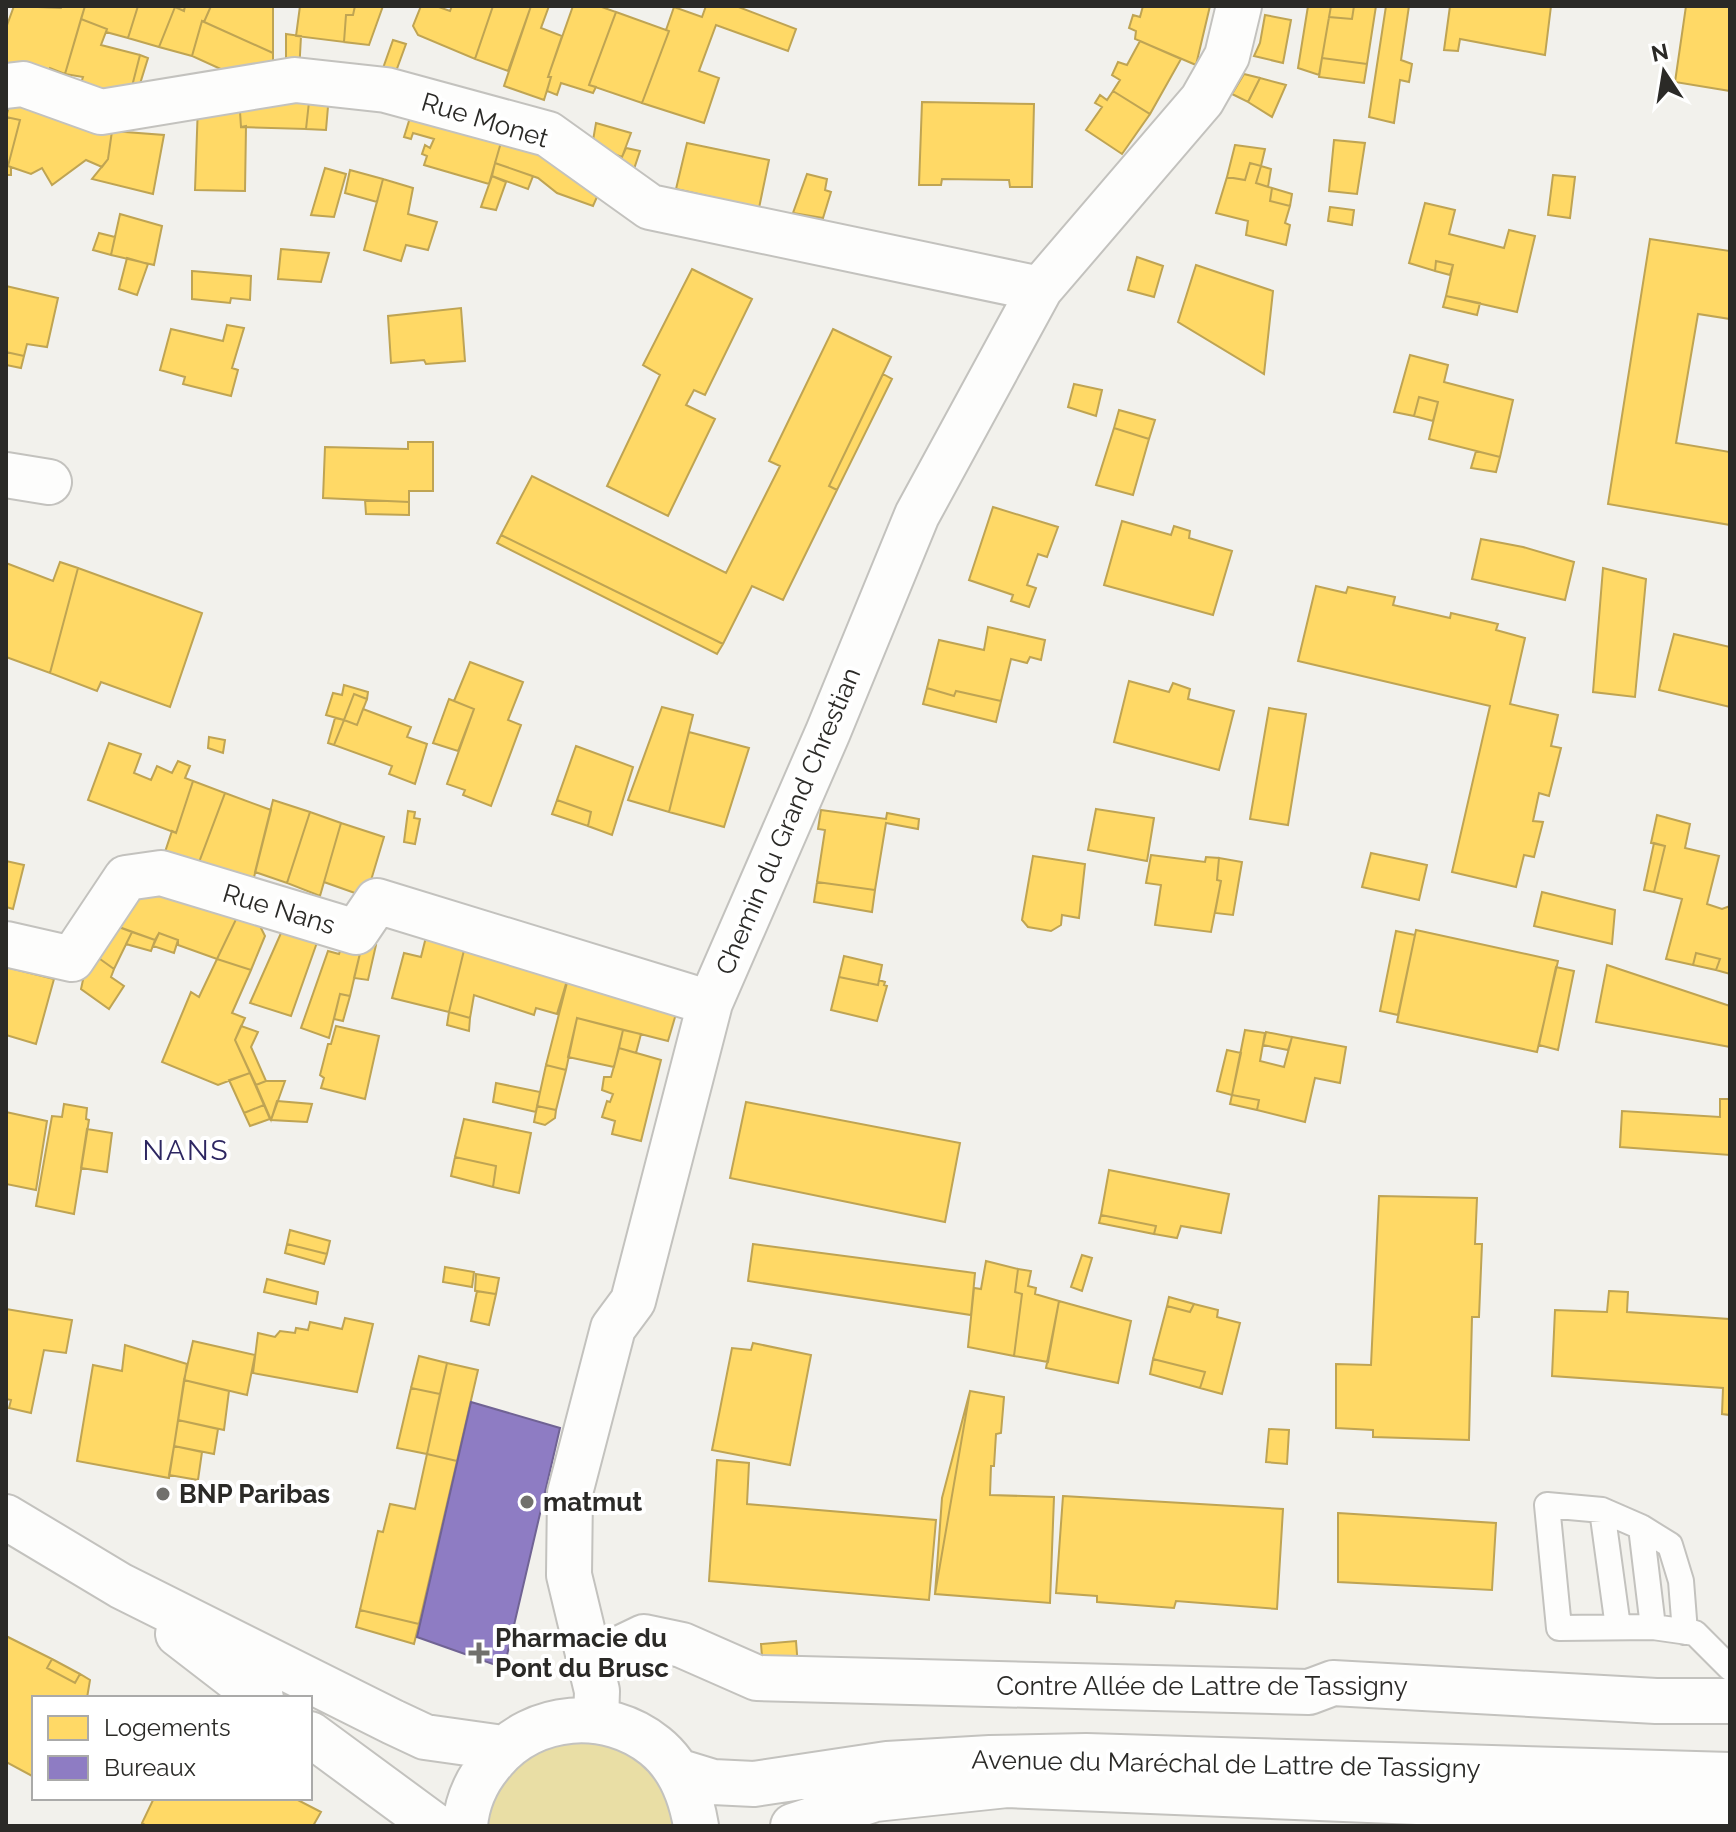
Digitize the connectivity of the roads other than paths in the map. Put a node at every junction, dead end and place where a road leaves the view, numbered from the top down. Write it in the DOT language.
graph roads {
  1 [pos="1239,6"];
  2 [pos="6,86"];
  3 [pos="1040,289"];
  4 [pos="6,475"];
  5 [pos="49,482"];
  6 [pos="6,944"];
  7 [pos="710,1003"];
  8 [pos="1602,1510"];
  9 [pos="6,1517"];
  10 [pos="1641,1527"];
  11 [pos="121,1586"];
  12 [pos="1618,1627"];
  13 [pos="1653,1627"];
  14 [pos="1685,1632"];
  15 [pos="592,1662"];
  16 [pos="1730,1668"];
  17 [pos="258,1696"];
  18 [pos="1730,1701"];
  19 [pos="596,1720"];
  20 [pos="312,1735"];
  21 [pos="503,1748"];
  22 [pos="677,1771"];
  23 [pos="1730,1775"];
  24 [pos="1730,1815"];
  25 [pos="435,1826"];
  26 [pos="465,1826"];
  27 [pos="696,1826"];
  28 [pos="793,1826"];
  1 -- 3 [label="street, Chemin du Grand Chrestian"];
  2 -- 3 [label="street, Rue Monet"];
  3 -- 7 [label="street, Chemin du Grand Chrestian"];
  4 -- 5 [label="street"];
  6 -- 7 [label="street, Rue Nans"];
  7 -- 15 [label="street, Chemin du Grand Chrestian"];
  8 -- 10 [label="lane"];
  8 -- 12 [label="lane"];
  8 -- 12 [label="lane"];
  9 -- 11 [label="street"];
  10 -- 13 [label="lane"];
  10 -- 14 [label="lane"];
  11 -- 17 [label="street"];
  11 -- 21 [label="street"];
  12 -- 13 [label="lane"];
  13 -- 14 [label="lane"];
  14 -- 16 [label="lane"];
  15 -- 18 [label="street, Contre Allée de Lattre de Tassigny"];
  15 -- 19 [label="street, Chemin du Grand Chrestian"];
  19 -- 21 [label="street"];
  19 -- 22 [label="street"];
  20 -- 25 [label="street"];
  21 -- 26 [label="street"];
  22 -- 23 [label="street, Avenue du Maréchal de Lattre de Tassigny"];
  22 -- 27 [label="street"];
  24 -- 28 [label="street, Avenue du Maréchal de Lattre de Tassigny"];
}
